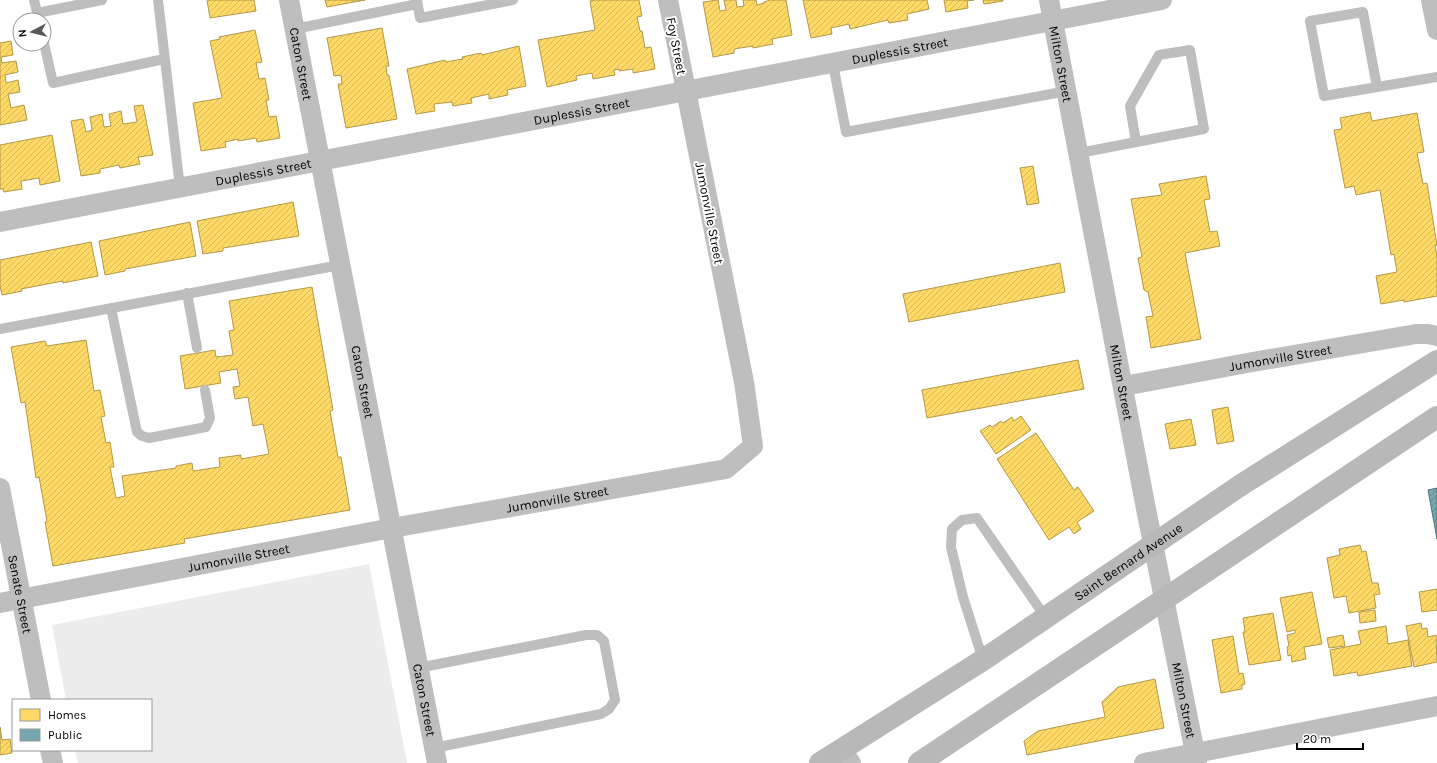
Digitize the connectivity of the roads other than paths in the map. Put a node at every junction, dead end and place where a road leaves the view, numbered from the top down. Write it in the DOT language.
graph roads {
  1 [pos="34,0"];
  2 [pos="102,0"];
  3 [pos="158,0"];
  4 [pos="289,0"];
  5 [pos="513,0"];
  6 [pos="668,0"];
  7 [pos="1049,0"];
  8 [pos="1162,0"];
  9 [pos="1431,0"];
  10 [pos="417,2"];
  11 [pos="37,12"];
  12 [pos="52,13"];
  13 [pos="1053,21"];
  14 [pos="295,29"];
  15 [pos="1437,30"];
  16 [pos="46,52"];
  17 [pos="164,59"];
  18 [pos="833,64"];
  19 [pos="1437,77"];
  20 [pos="1376,87"];
  21 [pos="1067,91"];
  22 [pos="686,92"];
  23 [pos="1136,142"];
  24 [pos="1079,153"];
  25 [pos="320,162"];
  26 [pos="180,188"];
  27 [pos="0,222"];
  28 [pos="340,265"];
  29 [pos="187,293"];
  30 [pos="111,308"];
  31 [pos="0,329"];
  32 [pos="1437,336"];
  33 [pos="197,348"];
  34 [pos="1437,361"];
  35 [pos="1124,386"];
  36 [pos="206,390"];
  37 [pos="1437,417"];
  38 [pos="0,488"];
  39 [pos="392,528"];
  40 [pos="1153,544"];
  41 [pos="21,598"];
  42 [pos="1164,598"];
  43 [pos="0,603"];
  44 [pos="1046,618"];
  45 [pos="983,660"];
  46 [pos="418,668"];
  47 [pos="41,699"];
  48 [pos="1437,706"];
  49 [pos="50,751"];
  50 [pos="435,755"];
  51 [pos="846,756"];
  52 [pos="1196,758"];
  53 [pos="53,763"];
  54 [pos="820,763"];
  55 [pos="919,763"];
  56 [pos="1144,763"];
  1 -- 11 [label="lane"];
  2 -- 12 [label="lane"];
  3 -- 17 [label="lane"];
  4 -- 14 [label="street, Caton Street"];
  5 -- 10 [label="lane"];
  6 -- 22 [label="street, Foy Street"];
  7 -- 13 [label="street, Milton Street"];
  8 -- 13 [label="street, Duplessis Street"];
  9 -- 15 [label="street"];
  10 -- 14 [label="lane"];
  13 -- 18 [label="street, Duplessis Street"];
  13 -- 21 [label="street, Milton Street"];
  14 -- 25 [label="street, Caton Street"];
  16 -- 17 [label="lane"];
  17 -- 26 [label="lane"];
  18 -- 21 [label="lane"];
  18 -- 22 [label="street, Duplessis Street"];
  19 -- 20 [label="lane"];
  20 -- 20 [label="lane"];
  21 -- 24 [label="street, Milton Street"];
  22 -- 25 [label="street, Duplessis Street"];
  22 -- 39 [label="street, Jumonville Street"];
  23 -- 23 [label="lane"];
  23 -- 24 [label="lane"];
  24 -- 35 [label="street, Milton Street"];
  25 -- 26 [label="street, Duplessis Street"];
  25 -- 28 [label="street, Caton Street"];
  26 -- 27 [label="street, Duplessis Street"];
  28 -- 29 [label="lane"];
  28 -- 39 [label="street, Caton Street"];
  29 -- 30 [label="lane"];
  29 -- 33 [label="lane"];
  30 -- 31 [label="lane"];
  30 -- 36 [label="lane"];
  32 -- 35 [label="street, Jumonville Street"];
  34 -- 40 [label="main road, Saint Bernard Avenue"];
  35 -- 40 [label="street, Milton Street"];
  37 -- 42 [label="main road"];
  38 -- 41 [label="street, Senate Street"];
  39 -- 41 [label="street, Jumonville Street"];
  39 -- 46 [label="street, Caton Street"];
  40 -- 42 [label="street, Milton Street"];
  40 -- 44 [label="main road, Saint Bernard Avenue"];
  41 -- 43 [label="street, Jumonville Street"];
  41 -- 47 [label="street, Senate Street"];
  42 -- 52 [label="street, Milton Street"];
  42 -- 55 [label="main road"];
  44 -- 45 [label="main road, Saint Bernard Avenue"];
  44 -- 45 [label="lane"];
  45 -- 51 [label="main road, Saint Bernard Avenue"];
  46 -- 50 [label="street, Caton Street"];
  46 -- 50 [label="lane"];
  48 -- 52 [label="street"];
  49 -- 53 [label="street"];
  51 -- 54 [label="main road, Saint Bernard Avenue"];
  52 -- 56 [label="street"];
}
